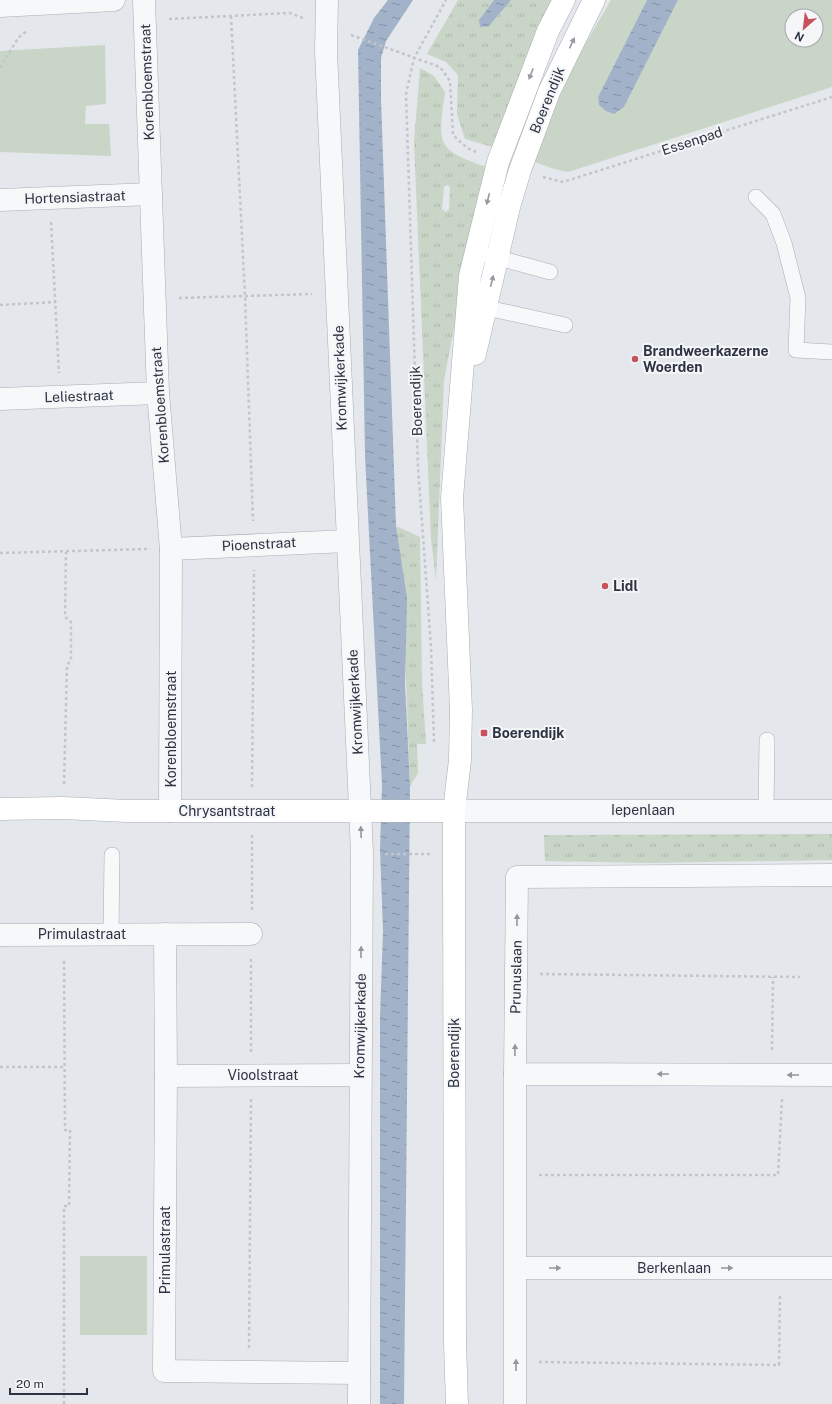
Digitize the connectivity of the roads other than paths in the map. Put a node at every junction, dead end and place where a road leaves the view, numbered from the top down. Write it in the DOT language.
graph roads {
  1 [pos="114,0"];
  2 [pos="144,0"];
  3 [pos="327,0"];
  4 [pos="564,0"];
  5 [pos="594,0"];
  6 [pos="1,4"];
  7 [pos="151,194"];
  8 [pos="756,197"];
  9 [pos="0,200"];
  10 [pos="475,252"];
  11 [pos="498,258"];
  12 [pos="550,272"];
  13 [pos="477,306"];
  14 [pos="565,325"];
  15 [pos="832,352"];
  16 [pos="158,393"];
  17 [pos="0,399"];
  18 [pos="347,541"];
  19 [pos="171,548"];
  20 [pos="767,740"];
  21 [pos="0,809"];
  22 [pos="766,810"];
  23 [pos="170,811"];
  24 [pos="368,811"];
  25 [pos="454,811"];
  26 [pos="832,811"];
  27 [pos="112,855"];
  28 [pos="832,875"];
  29 [pos="111,934"];
  30 [pos="165,934"];
  31 [pos="251,934"];
  32 [pos="0,935"];
  33 [pos="515,1074"];
  34 [pos="360,1075"];
  35 [pos="832,1075"];
  36 [pos="166,1076"];
  37 [pos="516,1268"];
  38 [pos="832,1268"];
  39 [pos="359,1373"];
  40 [pos="359,1404"];
  41 [pos="457,1404"];
  42 [pos="515,1404"];
  1 -- 6 [label="street"];
  2 -- 7 [label="street, Korenbloemstraat"];
  3 -- 18 [label="street, Kromwijkerkade"];
  4 -- 10 [label="main road, Boerendijk, one-way"];
  11 -- 5 [label="main road, Boerendijk, one-way"];
  7 -- 9 [label="street, Hortensiastraat"];
  7 -- 16 [label="street, Korenbloemstraat"];
  8 -- 15 [label="lane"];
  10 -- 11 [label="lane"];
  10 -- 13 [label="main road, Boerendijk"];
  11 -- 12 [label="lane"];
  13 -- 11 [label="main road, Boerendijk, one-way"];
  13 -- 14 [label="lane"];
  13 -- 25 [label="main road, Boerendijk"];
  16 -- 17 [label="street, Leliestraat"];
  16 -- 19 [label="street, Korenbloemstraat"];
  18 -- 19 [label="street, Pioenstraat"];
  18 -- 24 [label="street, Kromwijkerkade"];
  19 -- 23 [label="street, Korenbloemstraat"];
  20 -- 22 [label="lane"];
  21 -- 23 [label="main road, Chrysantstraat"];
  22 -- 25 [label="street, Iepenlaan"];
  22 -- 26 [label="street, Iepenlaan"];
  23 -- 24 [label="main road, Chrysantstraat"];
  24 -- 25 [label="main road, Chrysantstraat"];
  34 -- 24 [label="street, Kromwijkerkade, one-way"];
  25 -- 41 [label="main road, Boerendijk"];
  27 -- 29 [label="lane"];
  33 -- 28 [label="street, Prunuslaan, one-way"];
  29 -- 30 [label="street, Primulastraat"];
  29 -- 32 [label="street, Primulastraat"];
  30 -- 31 [label="street, Primulastraat"];
  30 -- 36 [label="street, Primulastraat"];
  35 -- 33 [label="street, one-way"];
  33 -- 37 [label="street"];
  34 -- 36 [label="street, Vioolstraat"];
  34 -- 39 [label="street, Kromwijkerkade"];
  36 -- 39 [label="street, Primulastraat"];
  37 -- 38 [label="street, Berkenlaan, one-way"];
  42 -- 37 [label="street, one-way"];
  39 -- 40 [label="street, Kromwijkerkade"];
}
